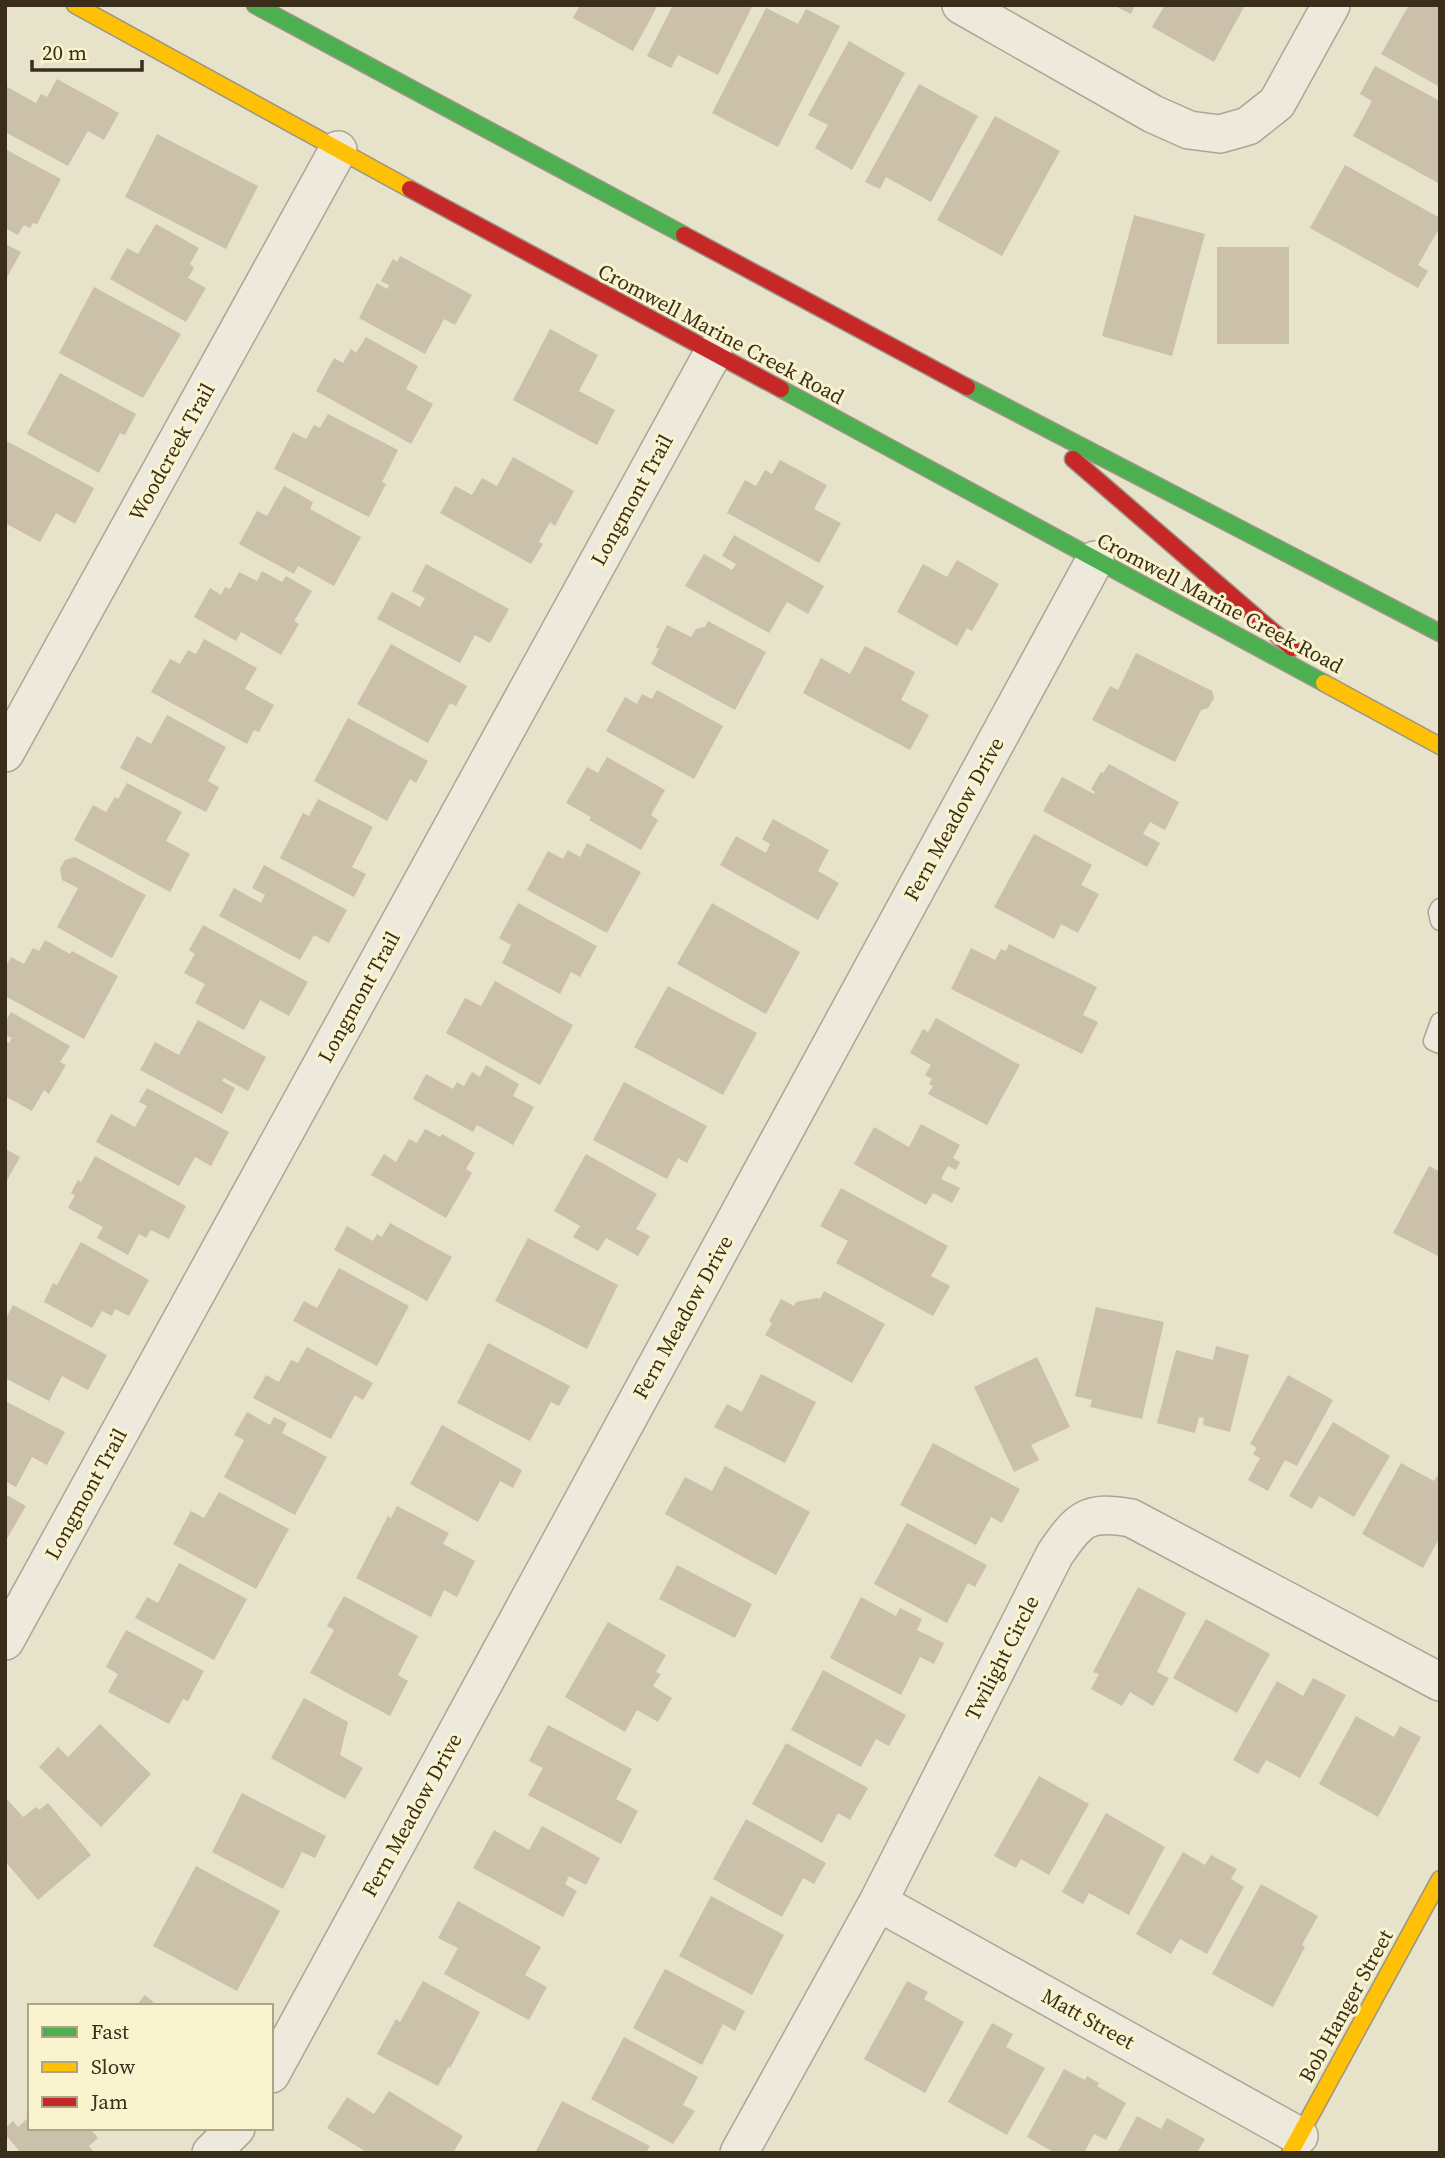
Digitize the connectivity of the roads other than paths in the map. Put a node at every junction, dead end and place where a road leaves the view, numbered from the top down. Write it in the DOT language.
graph roads {
  1 [pos="75,5"];
  2 [pos="255,5"];
  3 [pos="961,5"];
  4 [pos="1331,5"];
  5 [pos="338,150"];
  6 [pos="713,353"];
  7 [pos="1023,417"];
  8 [pos="1095,559"];
  9 [pos="1440,634"];
  10 [pos="1348,696"];
  11 [pos="1440,746"];
  12 [pos="5,753"];
  13 [pos="1440,908"];
  14 [pos="1440,921"];
  15 [pos="1440,1022"];
  16 [pos="1440,1044"];
  17 [pos="5,1641"];
  18 [pos="1440,1682"];
  19 [pos="1440,1879"];
  20 [pos="878,1902"];
  21 [pos="273,2070"];
  22 [pos="234,2130"];
  23 [pos="1294,2144"];
  24 [pos="211,2153"];
  25 [pos="739,2153"];
  1 -- 5 [label="main road, Cromwell Marine Creek Road"];
  2 -- 7 [label="main road, Cromwell Marine Creek Road"];
  3 -- 4 [label="street"];
  5 -- 6 [label="main road, Cromwell Marine Creek Road"];
  5 -- 12 [label="street, Woodcreek Trail"];
  6 -- 8 [label="main road, Cromwell Marine Creek Road"];
  6 -- 17 [label="street, Longmont Trail"];
  7 -- 9 [label="main road, Cromwell Marine Creek Road"];
  7 -- 10 [label="main road, Cromwell Marine Creek Road"];
  8 -- 10 [label="main road, Cromwell Marine Creek Road"];
  8 -- 21 [label="street, Fern Meadow Drive"];
  10 -- 11 [label="main road, Cromwell Marine Creek Road"];
  13 -- 14 [label="lane"];
  15 -- 16 [label="lane"];
  18 -- 20 [label="street, Twilight Circle"];
  19 -- 23 [label="main road, Bob Hanger Street"];
  20 -- 23 [label="street, Matt Street"];
  20 -- 25 [label="street, Twilight Circle"];
  22 -- 24 [label="street"];
}
